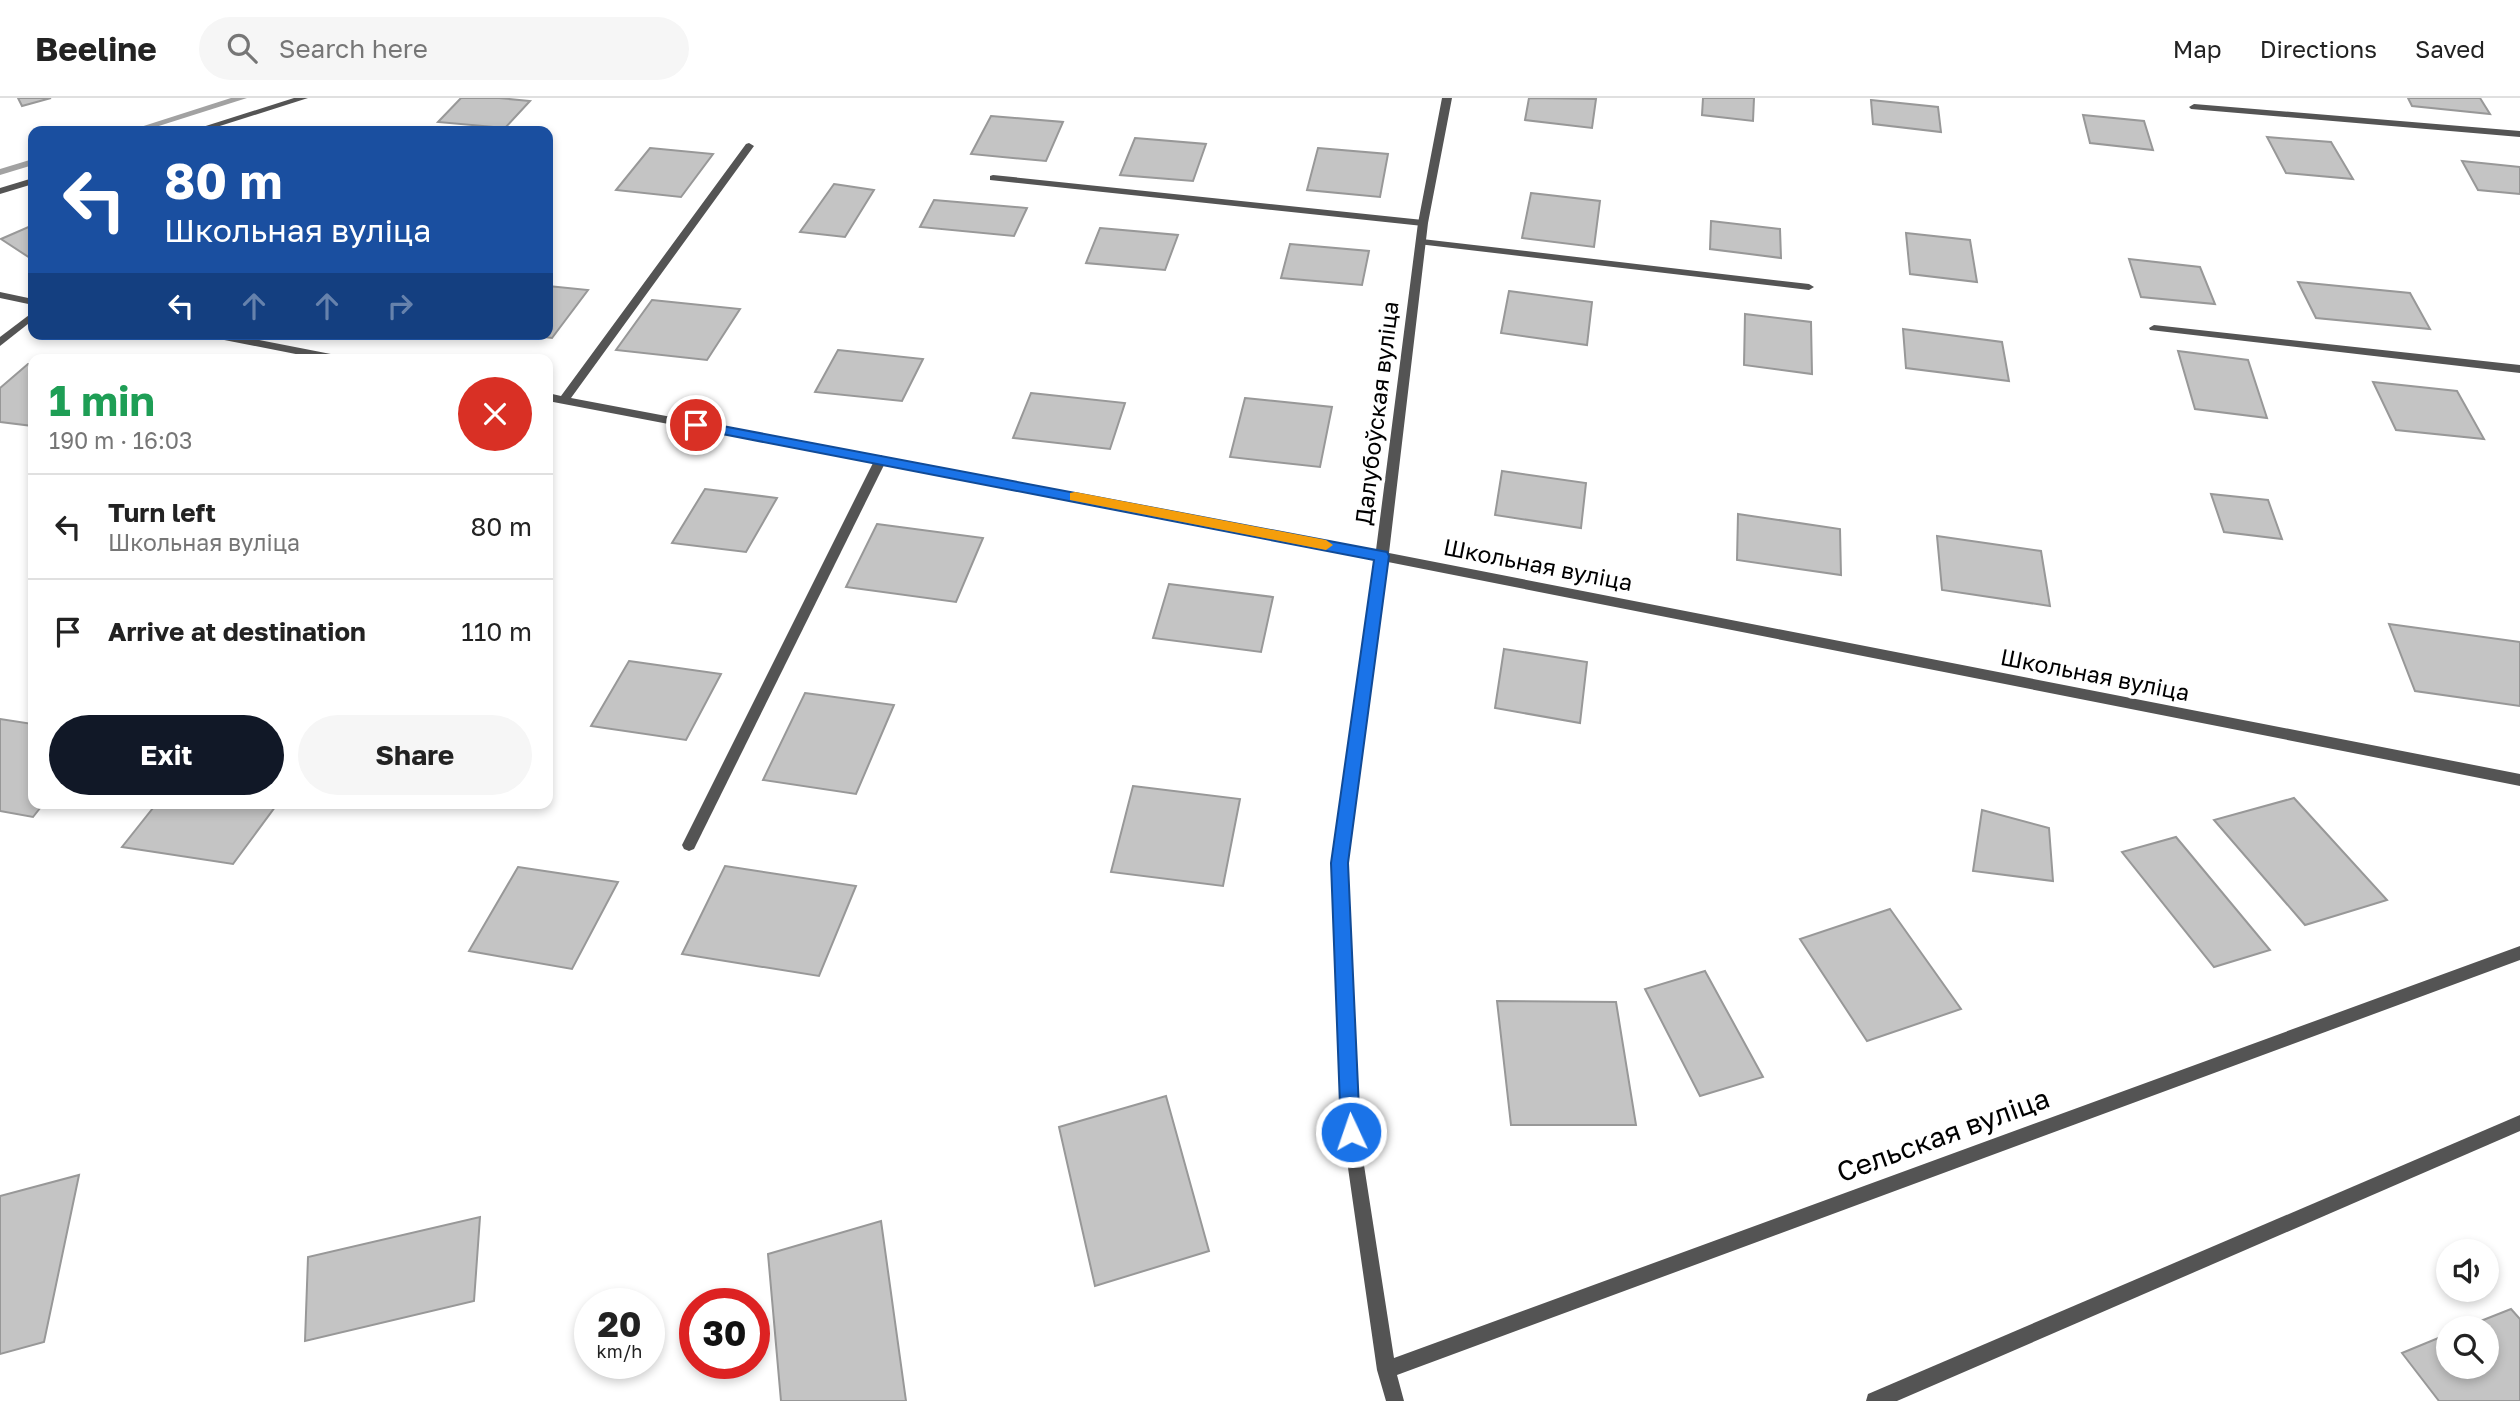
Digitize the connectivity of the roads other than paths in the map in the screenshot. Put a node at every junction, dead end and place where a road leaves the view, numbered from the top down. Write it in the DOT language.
graph roads {
  1 [pos="303,98"];
  2 [pos="1447,98"];
  3 [pos="2194,107"];
  4 [pos="211,126"];
  5 [pos="2520,134"];
  6 [pos="749,146"];
  7 [pos="993,178"];
  8 [pos="28,183"];
  9 [pos="0,191"];
  10 [pos="1423,223"];
  11 [pos="1422,242"];
  12 [pos="1809,288"];
  13 [pos="0,295"];
  14 [pos="28,301"];
  15 [pos="28,319"];
  16 [pos="2154,328"];
  17 [pos="241,340"];
  18 [pos="0,343"];
  19 [pos="315,354"];
  20 [pos="2520,369"];
  21 [pos="553,398"];
  22 [pos="564,400"];
  23 [pos="881,459"];
  24 [pos="1382,556"];
  25 [pos="2520,779"];
  26 [pos="689,845"];
  27 [pos="2520,953"];
  28 [pos="2520,1123"];
  29 [pos="1386,1370"];
  30 [pos="1395,1401"];
  31 [pos="1875,1401"];
  1 -- 4 [label="street"];
  2 -- 10 [label="street, Далубоўская вуліца"];
  3 -- 5 [label="street"];
  6 -- 22 [label="street"];
  7 -- 10 [label="street"];
  8 -- 9 [label="street"];
  10 -- 11 [label="street, Далубоўская вуліца"];
  11 -- 12 [label="street"];
  11 -- 24 [label="street, Далубоўская вуліца"];
  13 -- 14 [label="street"];
  15 -- 18 [label="street"];
  16 -- 20 [label="street"];
  17 -- 19 [label="street"];
  21 -- 22 [label="street, Школьная вуліца"];
  22 -- 23 [label="street, Школьная вуліца"];
  23 -- 24 [label="street, Школьная вуліца"];
  23 -- 26 [label="street"];
  24 -- 25 [label="street, Школьная вуліца"];
  24 -- 29 [label="street, Далубоўская вуліца"];
  27 -- 29 [label="street, Сельская вуліца"];
  28 -- 31 [label="street"];
  29 -- 30 [label="street, Далубоўская вуліца"];
}
